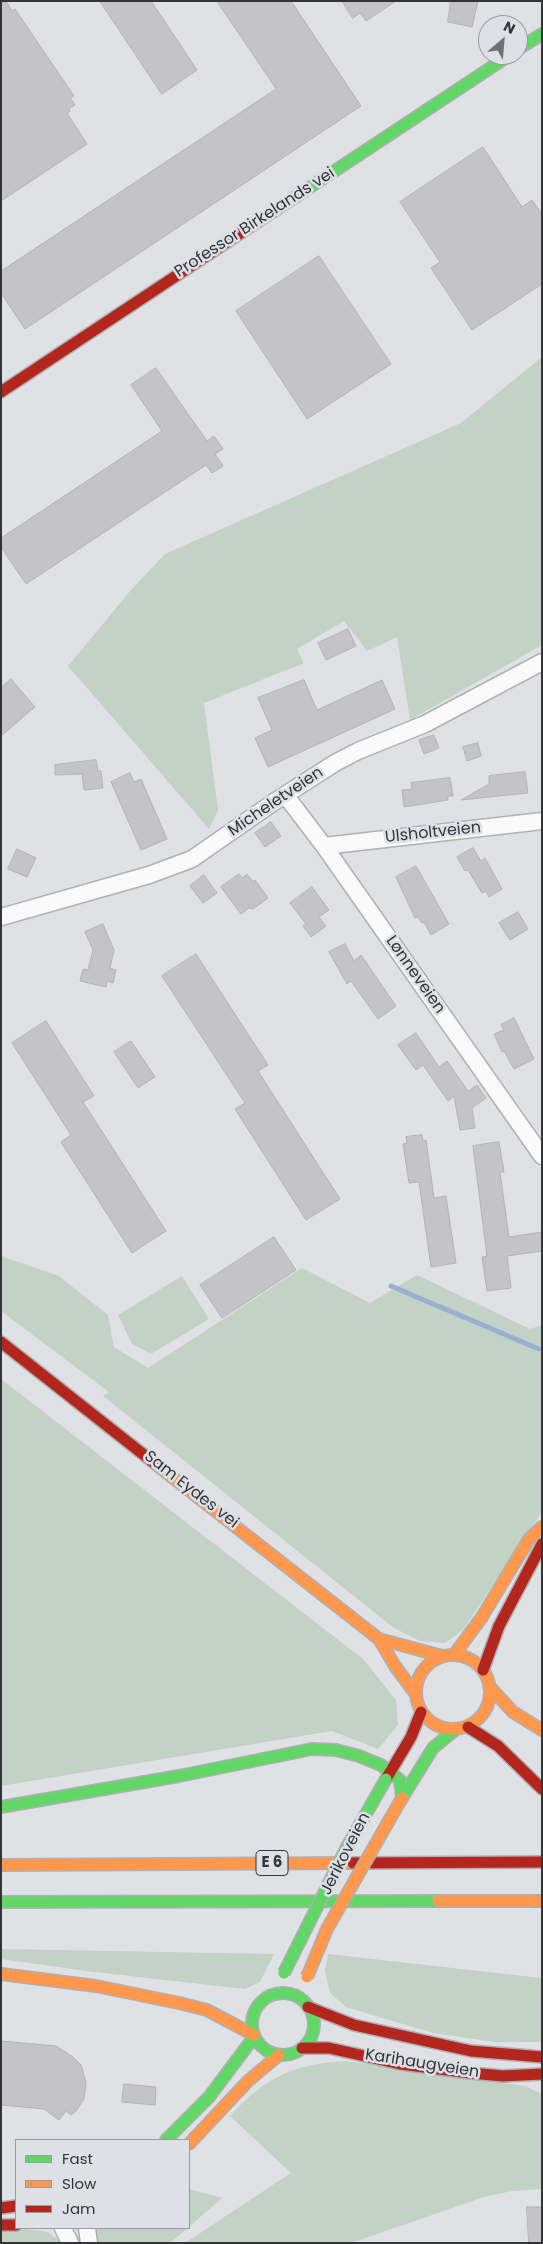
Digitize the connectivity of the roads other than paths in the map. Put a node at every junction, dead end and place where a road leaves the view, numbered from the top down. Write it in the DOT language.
graph roads {
  1 [pos="542,34"];
  2 [pos="528,43"];
  3 [pos="495,65"];
  4 [pos="1,392"];
  5 [pos="542,662"];
  6 [pos="286,796"];
  7 [pos="542,821"];
  8 [pos="324,846"];
  9 [pos="1,917"];
  10 [pos="542,1156"];
  11 [pos="1,1342"];
  12 [pos="542,1527"];
  13 [pos="542,1544"];
  14 [pos="379,1639"];
  15 [pos="448,1655"];
  16 [pos="482,1670"];
  17 [pos="490,1686"];
  18 [pos="415,1693"];
  19 [pos="421,1712"];
  20 [pos="468,1726"];
  21 [pos="456,1729"];
  22 [pos="542,1730"];
  23 [pos="388,1775"];
  24 [pos="542,1789"];
  25 [pos="402,1798"];
  26 [pos="1,1806"];
  27 [pos="542,1862"];
  28 [pos="1,1865"];
  29 [pos="542,1901"];
  30 [pos="1,1902"];
  31 [pos="1,1974"];
  32 [pos="270,1996"];
  33 [pos="306,2004"];
  34 [pos="254,2036"];
  35 [pos="302,2048"];
  36 [pos="279,2055"];
  37 [pos="542,2057"];
  38 [pos="542,2074"];
  39 [pos="167,2139"];
  40 [pos="190,2143"];
  41 [pos="15,2206"];
  42 [pos="1,2208"];
  43 [pos="1,2225"];
  44 [pos="15,2225"];
  45 [pos="63,2229"];
  46 [pos="87,2229"];
  47 [pos="70,2243"];
  48 [pos="89,2243"];
  1 -- 2 [label="main road"];
  3 -- 4 [label="main road, Professor Birkelands vei"];
  5 -- 6 [label="street, Micheletveien"];
  6 -- 8 [label="street, Lønneveien"];
  6 -- 9 [label="street, Micheletveien"];
  7 -- 8 [label="street, Ulsholtveien"];
  8 -- 10 [label="street, Lønneveien"];
  11 -- 14 [label="main road, Sam Eydes vei"];
  12 -- 15 [label="main road"];
  13 -- 16 [label="main road"];
  14 -- 15 [label="main road, Sam Eydes vei"];
  14 -- 18 [label="main road, Sam Eydes vei"];
  15 -- 16 [label="main road"];
  15 -- 18 [label="main road"];
  16 -- 17 [label="main road"];
  17 -- 20 [label="main road"];
  17 -- 22 [label="main road"];
  18 -- 19 [label="main road"];
  19 -- 21 [label="main road"];
  19 -- 23 [label="main road, Jerikoveien"];
  20 -- 21 [label="main road, Jerikoveien"];
  20 -- 24 [label="main road"];
  21 -- 25 [label="main road, Jerikoveien"];
  23 -- 25 [label="main road"];
  23 -- 26 [label="main road"];
  23 -- 32 [label="main road, Jerikoveien, bridge"];
  25 -- 33 [label="main road, Jerikoveien, bridge"];
  27 -- 28 [label="main road, E 6"];
  29 -- 30 [label="main road"];
  31 -- 34 [label="main road"];
  32 -- 33 [label="main road"];
  32 -- 34 [label="main road, Jerikoveien"];
  33 -- 35 [label="main road, Jerikoveien"];
  33 -- 37 [label="main road, Karihaugveien"];
  34 -- 36 [label="main road"];
  34 -- 39 [label="main road"];
  35 -- 36 [label="main road"];
  35 -- 38 [label="main road, Karihaugveien"];
  36 -- 40 [label="main road"];
  41 -- 42 [label="main road"];
  43 -- 44 [label="main road"];
  45 -- 47 [label="street"];
  46 -- 48 [label="street"];
}
